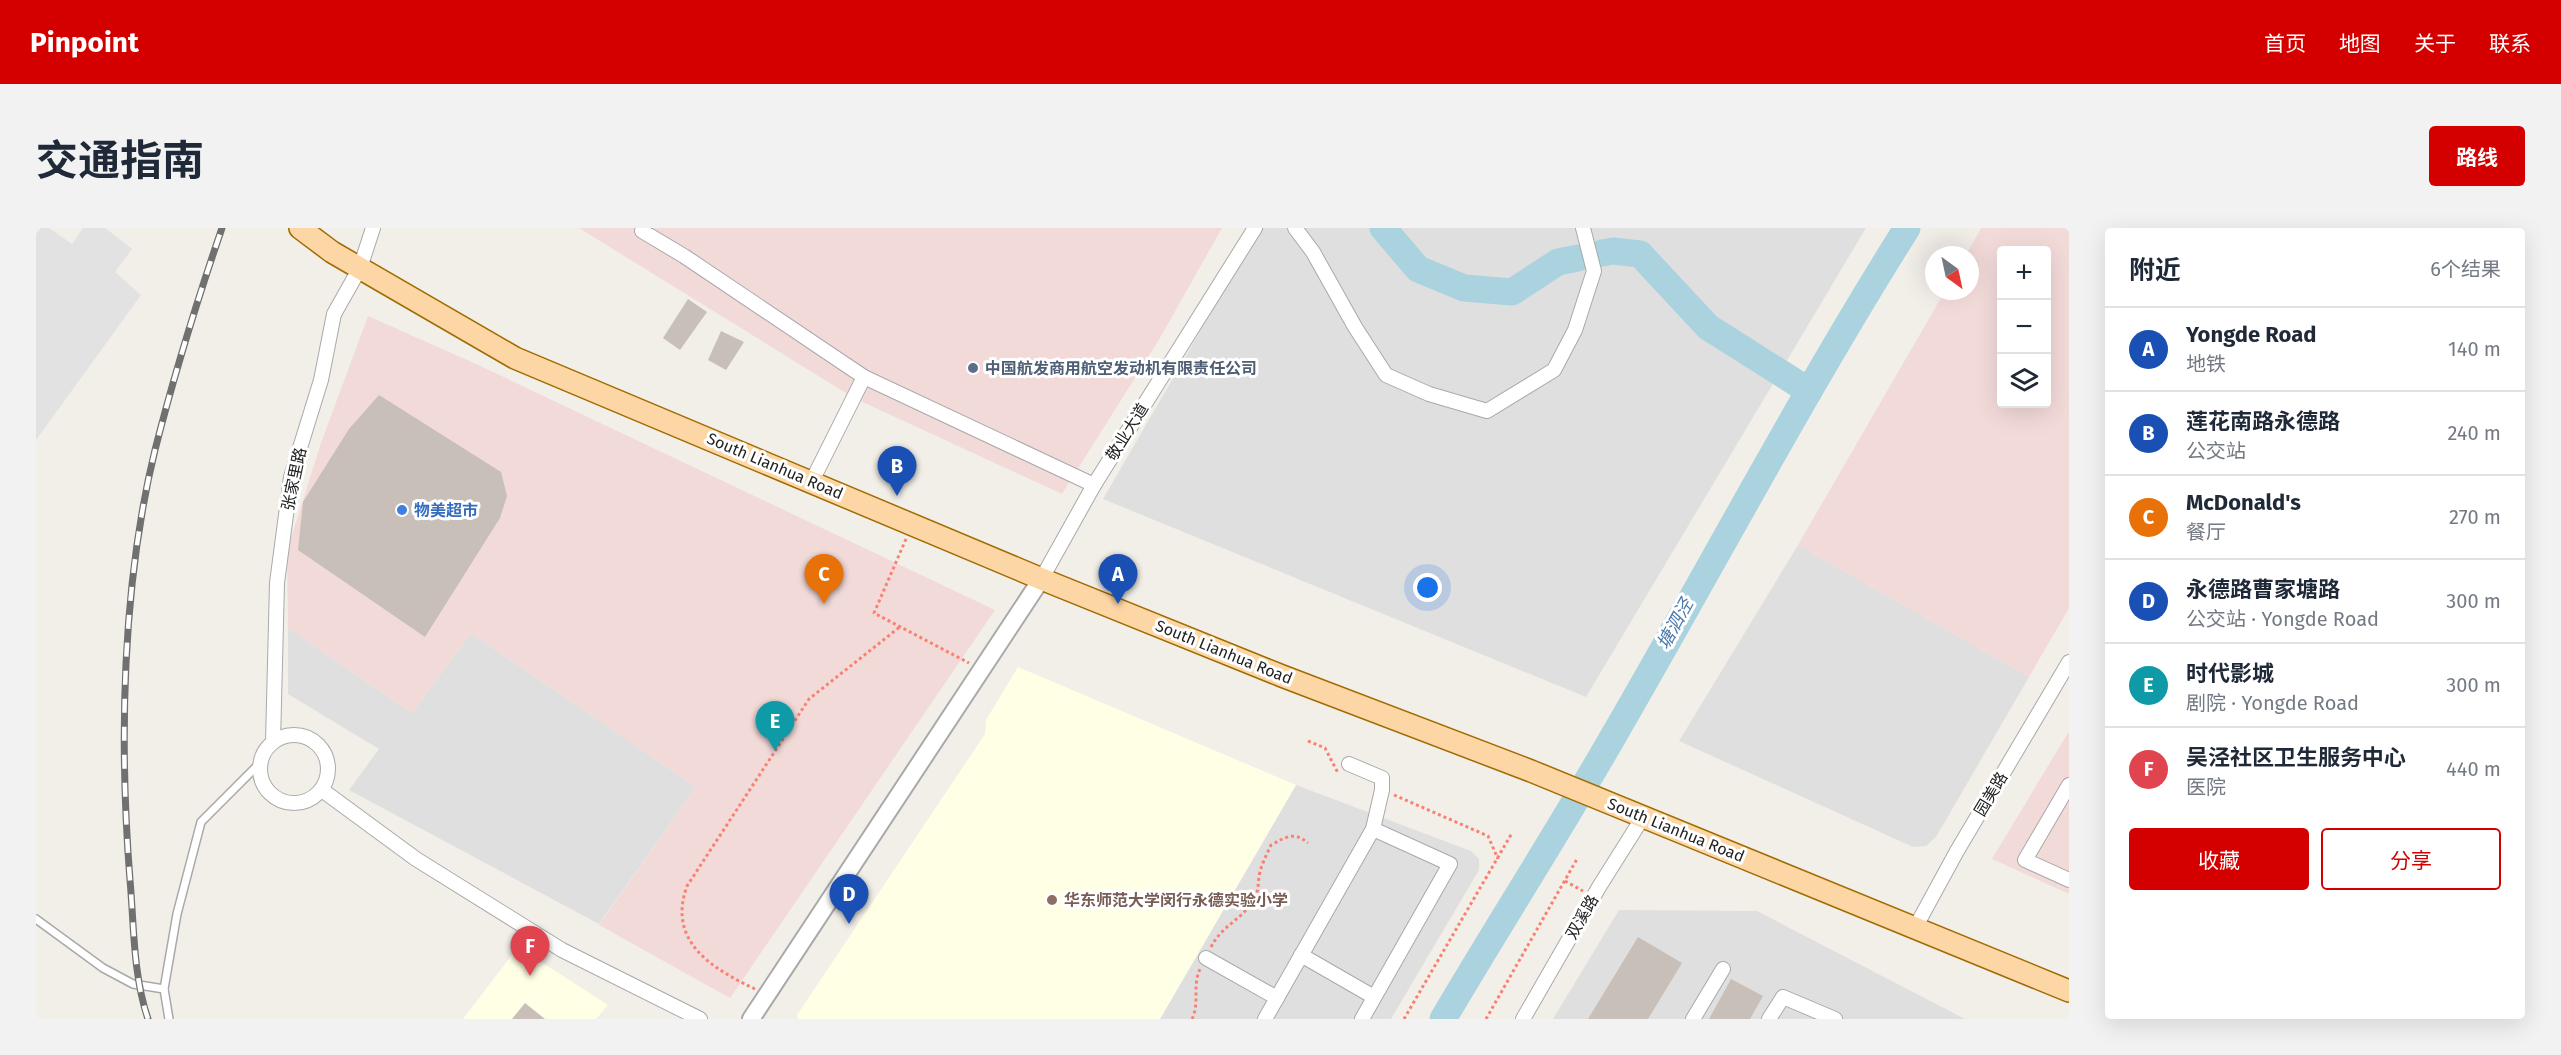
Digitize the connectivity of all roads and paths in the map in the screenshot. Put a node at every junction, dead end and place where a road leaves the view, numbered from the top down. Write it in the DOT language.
graph roads {
  1 [pos="300,228"];
  2 [pos="373,228"];
  3 [pos="644,228"];
  4 [pos="1255,228"];
  5 [pos="1295,228"];
  6 [pos="1583,228"];
  7 [pos="360,268"];
  8 [pos="864,376"];
  9 [pos="812,481"];
  10 [pos="1094,485"];
  11 [pos="912,524"];
  12 [pos="1042,578"];
  13 [pos="901,626"];
  14 [pos="2069,662"];
  15 [pos="981,670"];
  16 [pos="1308,741"];
  17 [pos="273,742"];
  18 [pos="261,762"];
  19 [pos="1347,770"];
  20 [pos="2069,785"];
  21 [pos="322,790"];
  22 [pos="1382,790"];
  23 [pos="1643,817"];
  24 [pos="1372,829"];
  25 [pos="1512,833"];
  26 [pos="1308,843"];
  27 [pos="1498,859"];
  28 [pos="1576,859"];
  29 [pos="2069,880"];
  30 [pos="1564,881"];
  31 [pos="1592,896"];
  32 [pos="36,919"];
  33 [pos="1916,928"];
  34 [pos="1301,955"];
  35 [pos="1206,958"];
  36 [pos="1723,969"];
  37 [pos="164,989"];
  38 [pos="2069,991"];
  39 [pos="767,994"];
  40 [pos="1374,997"];
  41 [pos="1277,998"];
  42 [pos="169,1019"];
  43 [pos="700,1019"];
  44 [pos="751,1019"];
  45 [pos="1192,1019"];
  46 [pos="1265,1019"];
  47 [pos="1362,1019"];
  48 [pos="1404,1019"];
  49 [pos="1486,1019"];
  50 [pos="1523,1019"];
  51 [pos="1694,1019"];
  52 [pos="1769,1019"];
  53 [pos="1835,1019"];
  1 -- 7 [label="main road, South Lianhua Road"];
  2 -- 7 [label="street, 张家里路"];
  3 -- 8 [label="street"];
  4 -- 10 [label="street, 敬业大道"];
  5 -- 6 [label="street"];
  7 -- 9 [label="main road, South Lianhua Road"];
  7 -- 17 [label="street, 张家里路"];
  8 -- 9 [label="street"];
  8 -- 10 [label="street"];
  9 -- 11 [label="main road, South Lianhua Road"];
  10 -- 12 [label="street, 敬业大道"];
  11 -- 12 [label="main road, South Lianhua Road"];
  11 -- 13 [label="path"];
  12 -- 15 [label="street"];
  12 -- 23 [label="main road, South Lianhua Road"];
  13 -- 15 [label="path"];
  13 -- 39 [label="path"];
  14 -- 33 [label="street, 园美路"];
  15 -- 39 [label="street"];
  16 -- 19 [label="path"];
  17 -- 18 [label="street"];
  17 -- 21 [label="street"];
  18 -- 21 [label="street"];
  18 -- 37 [label="lane"];
  19 -- 22 [label="street"];
  20 -- 29 [label="street"];
  21 -- 43 [label="street"];
  22 -- 24 [label="street"];
  22 -- 27 [label="path"];
  23 -- 33 [label="main road, South Lianhua Road"];
  23 -- 50 [label="street, 双溪路"];
  24 -- 34 [label="street"];
  24 -- 40 [label="street"];
  25 -- 27 [label="path"];
  26 -- 35 [label="path"];
  27 -- 48 [label="path"];
  28 -- 30 [label="path"];
  30 -- 31 [label="path"];
  30 -- 49 [label="path"];
  32 -- 37 [label="lane"];
  33 -- 38 [label="main road, South Lianhua Road"];
  34 -- 40 [label="street"];
  34 -- 41 [label="street"];
  35 -- 41 [label="street"];
  35 -- 45 [label="path"];
  36 -- 51 [label="street"];
  37 -- 42 [label="lane"];
  39 -- 44 [label="street"];
  40 -- 47 [label="street"];
  41 -- 46 [label="street"];
  52 -- 53 [label="street"];
}
